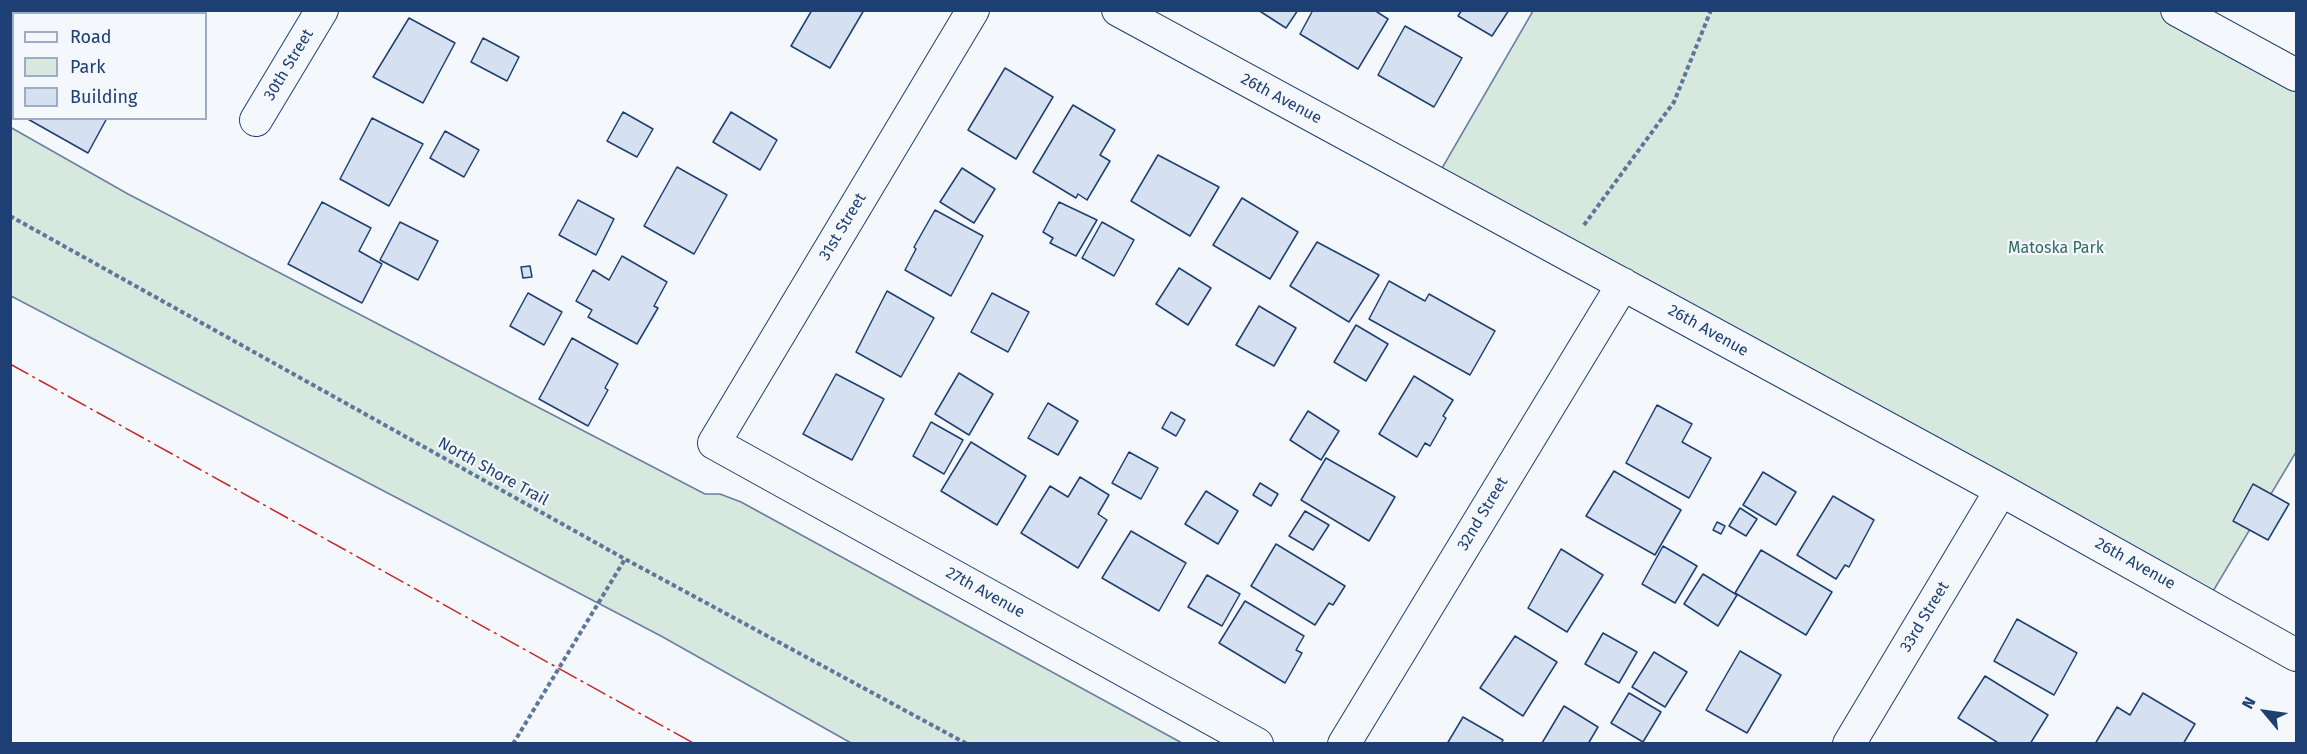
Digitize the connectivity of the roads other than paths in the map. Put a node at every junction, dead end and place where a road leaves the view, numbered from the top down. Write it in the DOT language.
graph roads {
  1 [pos="322,10"];
  2 [pos="973,10"];
  3 [pos="1118,10"];
  4 [pos="2177,10"];
  5 [pos="2296,75"];
  6 [pos="256,120"];
  7 [pos="1623,284"];
  8 [pos="714,443"];
  9 [pos="2001,490"];
  10 [pos="2296,655"];
  11 [pos="1257,744"];
  12 [pos="1344,744"];
  13 [pos="1849,744"];
  1 -- 6 [label="street, 30th Street"];
  2 -- 8 [label="street, 31st Street"];
  3 -- 7 [label="street, 26th Avenue"];
  4 -- 5 [label="street"];
  7 -- 9 [label="street, 26th Avenue"];
  7 -- 12 [label="street, 32nd Street"];
  8 -- 11 [label="street, 27th Avenue"];
  9 -- 10 [label="street, 26th Avenue"];
  9 -- 13 [label="street, 33rd Street"];
}
